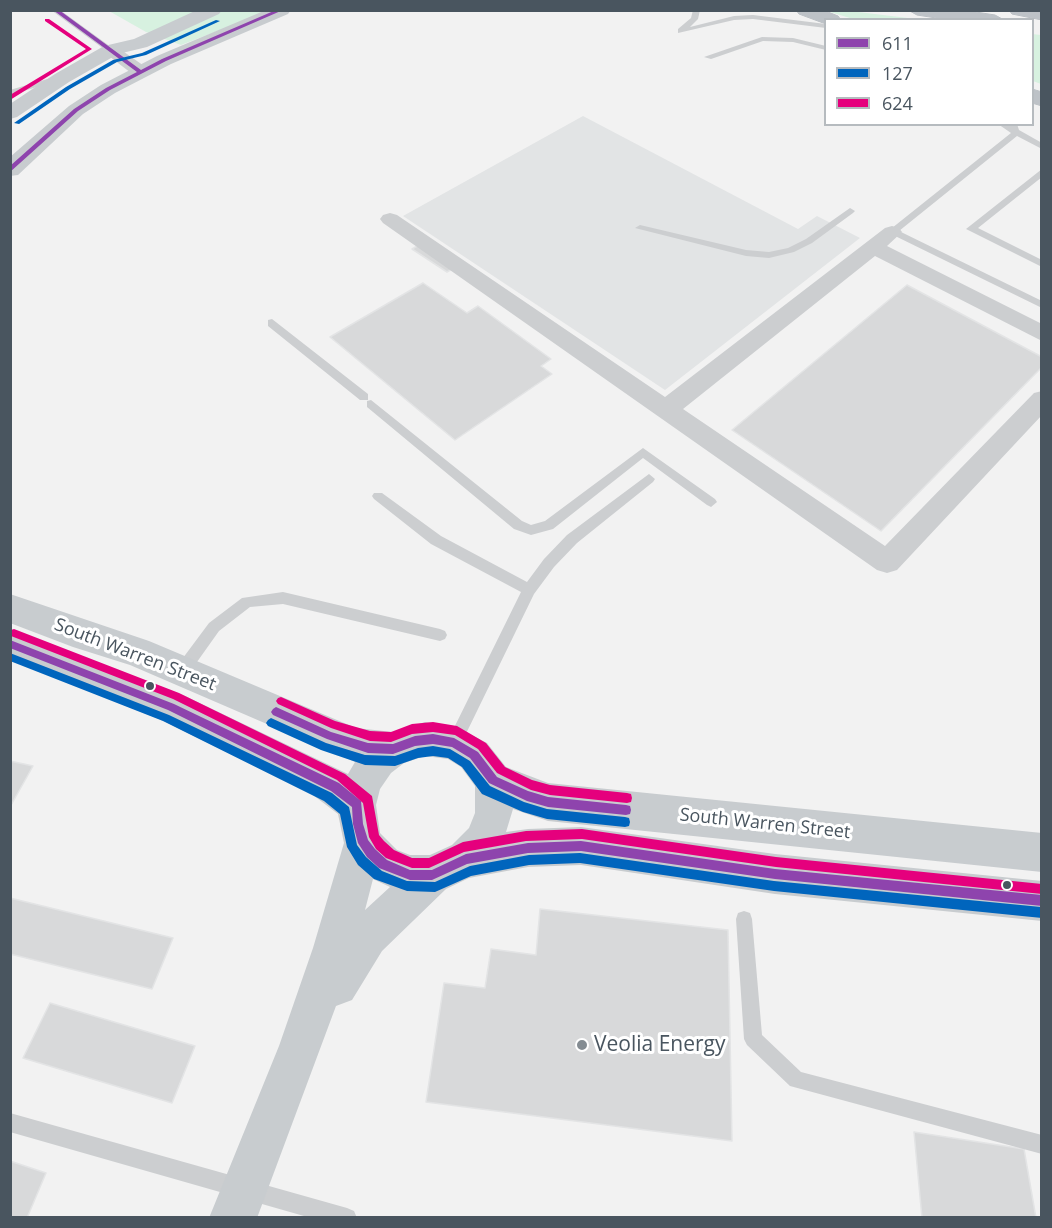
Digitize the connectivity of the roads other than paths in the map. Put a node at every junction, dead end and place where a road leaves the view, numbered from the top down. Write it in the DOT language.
graph roads {
  1 [pos="54,10"];
  2 [pos="213,10"];
  3 [pos="282,10"];
  4 [pos="697,10"];
  5 [pos="805,10"];
  6 [pos="917,10"];
  7 [pos="1018,10"];
  8 [pos="1041,15"];
  9 [pos="827,18"];
  10 [pos="979,18"];
  11 [pos="824,26"];
  12 [pos="824,48"];
  13 [pos="111,50"];
  14 [pos="708,57"];
  15 [pos="141,72"];
  16 [pos="68,74"];
  17 [pos="10,93"];
  18 [pos="10,113"];
  19 [pos="1014,129"];
  20 [pos="1041,147"];
  21 [pos="10,170"];
  22 [pos="1041,172"];
  23 [pos="850,211"];
  24 [pos="390,219"];
  25 [pos="640,228"];
  26 [pos="892,232"];
  27 [pos="874,247"];
  28 [pos="1041,264"];
  29 [pos="1041,305"];
  30 [pos="272,323"];
  31 [pos="1041,334"];
  32 [pos="1041,399"];
  33 [pos="666,409"];
  34 [pos="649,479"];
  35 [pos="378,496"];
  36 [pos="711,502"];
  37 [pos="529,590"];
  38 [pos="10,608"];
  39 [pos="440,635"];
  40 [pos="10,644"];
  41 [pos="182,671"];
  42 [pos="454,743"];
  43 [pos="393,749"];
  44 [pos="493,780"];
  45 [pos="360,824"];
  46 [pos="1041,853"];
  47 [pos="449,867"];
  48 [pos="1041,901"];
  49 [pos="744,919"];
  50 [pos="301,1046"];
  51 [pos="10,1122"];
  52 [pos="1041,1145"];
  53 [pos="238,1203"];
  54 [pos="347,1218"];
  1 -- 13 [label="lane"];
  2 -- 13 [label="main road"];
  3 -- 15 [label="main road"];
  4 -- 11 [label="lane"];
  5 -- 9 [label="highway"];
  6 -- 10 [label="highway"];
  7 -- 8 [label="highway"];
  12 -- 14 [label="lane"];
  13 -- 15 [label="street"];
  13 -- 16 [label="main road"];
  15 -- 21 [label="main road"];
  16 -- 17 [label="lane"];
  16 -- 18 [label="main road"];
  19 -- 20 [label="lane"];
  19 -- 26 [label="lane"];
  22 -- 28 [label="lane"];
  23 -- 25 [label="lane"];
  24 -- 33 [label="street"];
  26 -- 27 [label="street"];
  26 -- 29 [label="lane"];
  27 -- 31 [label="street"];
  27 -- 33 [label="street"];
  30 -- 36 [label="lane"];
  32 -- 33 [label="street"];
  34 -- 37 [label="lane"];
  35 -- 37 [label="lane"];
  37 -- 42 [label="lane"];
  38 -- 41 [label="main road, South Warren Street"];
  39 -- 41 [label="lane"];
  40 -- 45 [label="main road, South Warren Street"];
  41 -- 43 [label="main road, South Warren Street"];
  42 -- 43 [label="main road"];
  42 -- 44 [label="main road"];
  43 -- 45 [label="main road"];
  44 -- 46 [label="main road, South Warren Street"];
  44 -- 47 [label="main road"];
  45 -- 47 [label="main road"];
  45 -- 50 [label="main road"];
  47 -- 48 [label="main road"];
  47 -- 50 [label="main road"];
  49 -- 52 [label="lane"];
  50 -- 53 [label="main road"];
  51 -- 53 [label="lane"];
  53 -- 54 [label="lane"];
}
